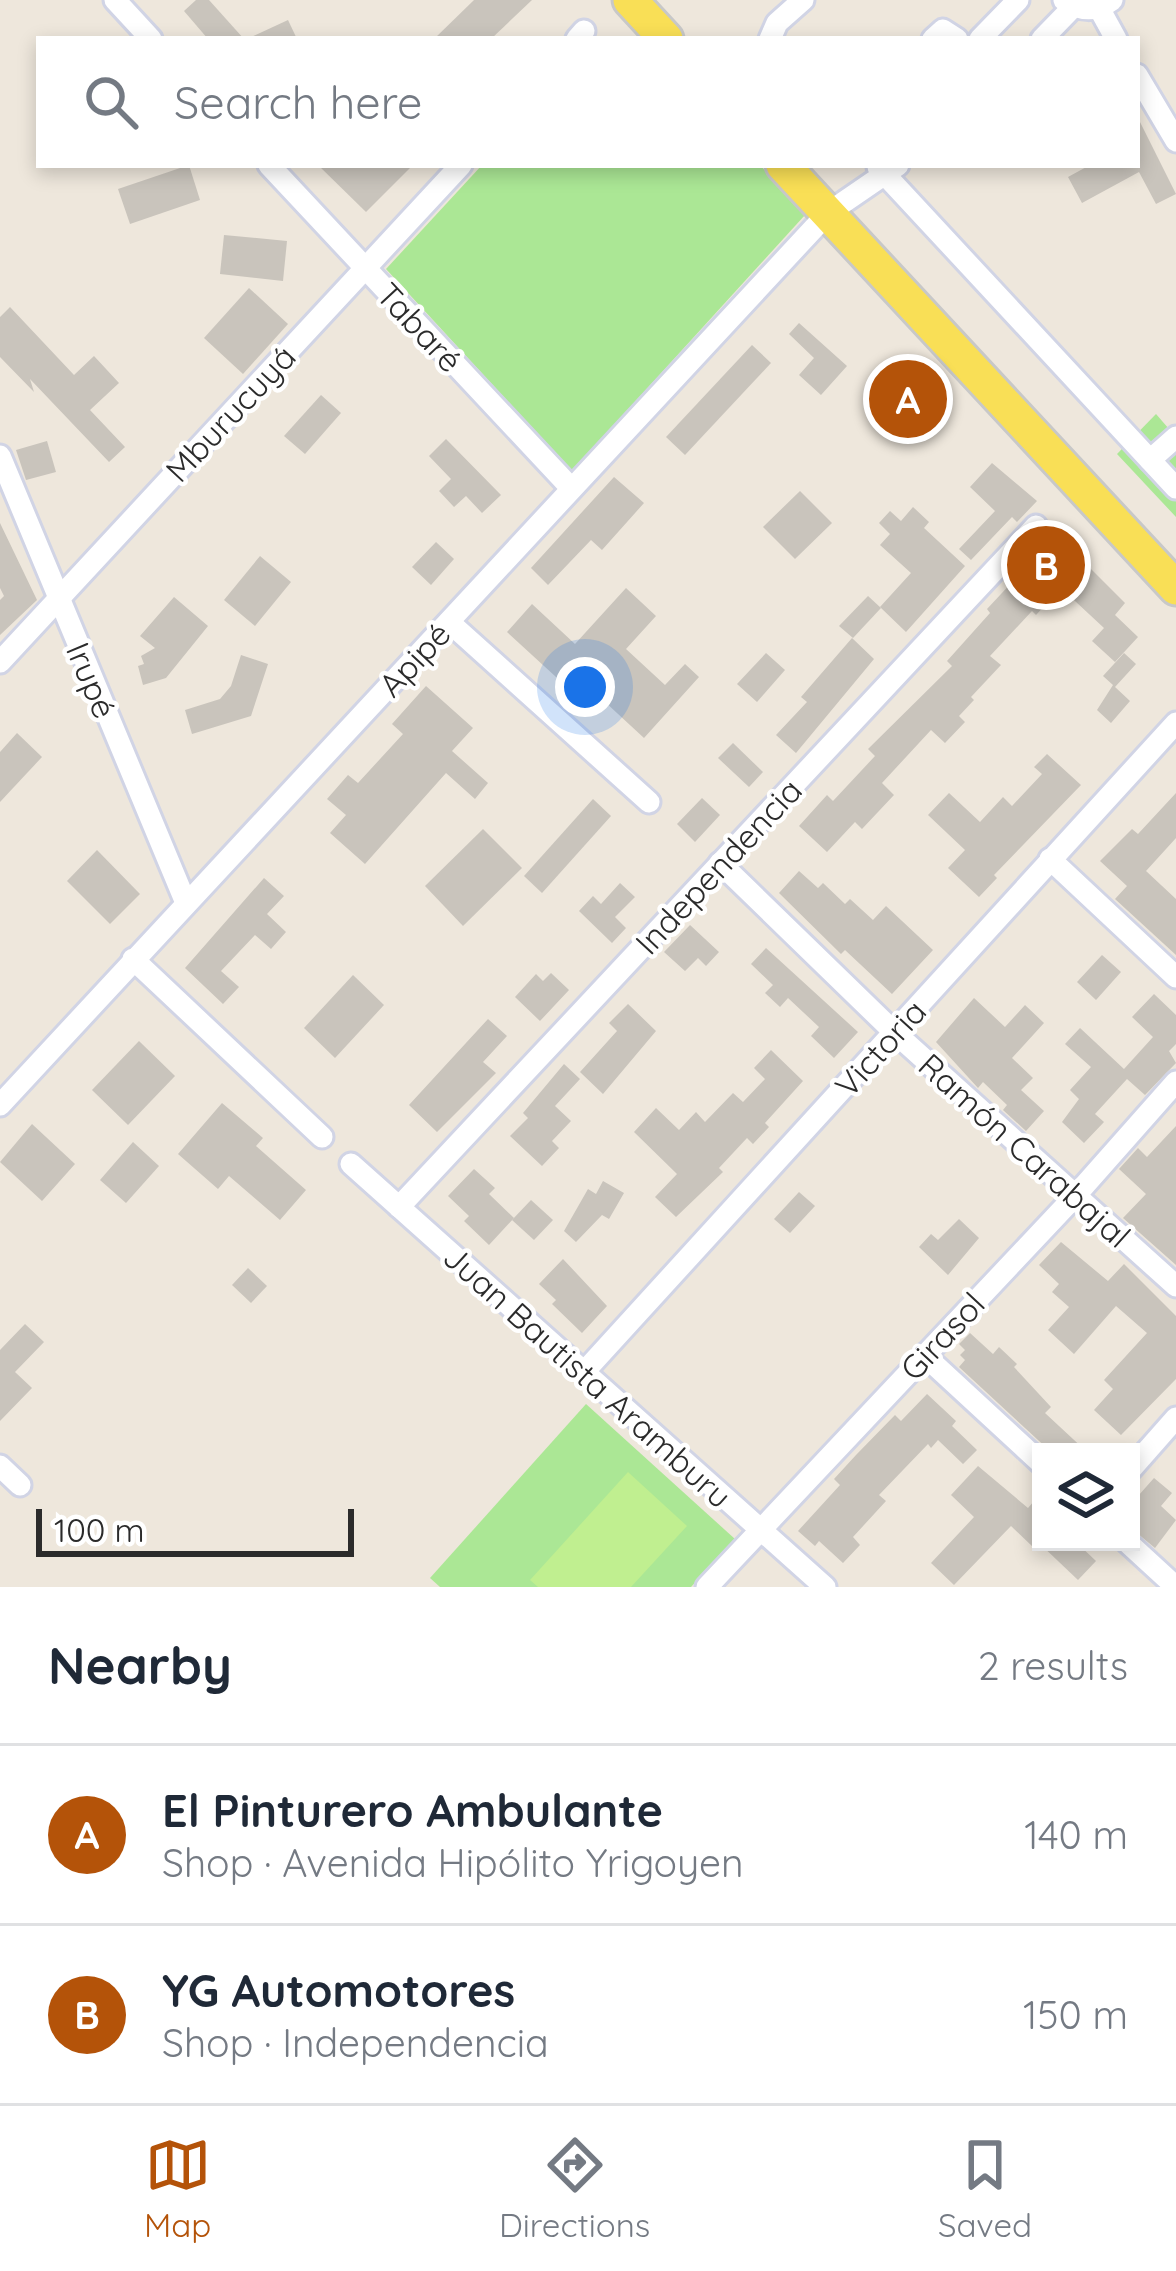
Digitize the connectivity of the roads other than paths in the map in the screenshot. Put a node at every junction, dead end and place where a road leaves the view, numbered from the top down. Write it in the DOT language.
graph roads {
  1 [pos="115,0"];
  2 [pos="629,0"];
  3 [pos="802,0"];
  4 [pos="1018,0"];
  5 [pos="1068,3"];
  6 [pos="1106,4"];
  7 [pos="149,36"];
  8 [pos="663,36"];
  9 [pos="771,36"];
  10 [pos="983,36"];
  11 [pos="1044,36"];
  12 [pos="1115,36"];
  13 [pos="1140,80"];
  14 [pos="1176,141"];
  15 [pos="272,168"];
  16 [pos="458,168"];
  17 [pos="786,168"];
  18 [pos="885,168"];
  19 [pos="887,168"];
  20 [pos="828,214"];
  21 [pos="365,268"];
  22 [pos="1176,437"];
  23 [pos="0,456"];
  24 [pos="1150,460"];
  25 [pos="571,488"];
  26 [pos="1176,488"];
  27 [pos="1036,526"];
  28 [pos="1176,588"];
  29 [pos="58,598"];
  30 [pos="448,622"];
  31 [pos="0,662"];
  32 [pos="1176,723"];
  33 [pos="649,802"];
  34 [pos="1050,859"];
  35 [pos="721,863"];
  36 [pos="186,903"];
  37 [pos="133,959"];
  38 [pos="1176,977"];
  39 [pos="894,1032"];
  40 [pos="1176,1082"];
  41 [pos="0,1105"];
  42 [pos="322,1137"];
  43 [pos="351,1164"];
  44 [pos="1076,1195"];
  45 [pos="399,1207"];
  46 [pos="1176,1286"];
  47 [pos="924,1355"];
  48 [pos="584,1372"];
  49 [pos="1176,1418"];
  50 [pos="1032,1455"];
  51 [pos="1140,1459"];
  52 [pos="0,1466"];
  53 [pos="20,1485"];
  54 [pos="760,1528"];
  55 [pos="1137,1551"];
  56 [pos="706,1587"];
  57 [pos="825,1587"];
  58 [pos="1176,1587"];
  1 -- 7 [label="street"];
  2 -- 8 [label="main road"];
  3 -- 9 [label="street"];
  4 -- 10 [label="street"];
  5 -- 6 [label="street"];
  5 -- 11 [label="street"];
  6 -- 12 [label="street"];
  13 -- 14 [label="street"];
  15 -- 21 [label="street, Tabaré"];
  16 -- 21 [label="street, Mburucuyá"];
  17 -- 20 [label="main road"];
  18 -- 20 [label="street, Apipé"];
  19 -- 24 [label="street"];
  20 -- 25 [label="street, Apipé"];
  20 -- 28 [label="main road"];
  21 -- 25 [label="street, Tabaré"];
  21 -- 29 [label="street, Mburucuyá"];
  22 -- 24 [label="street"];
  23 -- 29 [label="street, Irupé"];
  24 -- 26 [label="street"];
  25 -- 30 [label="street, Apipé"];
  27 -- 35 [label="street, Independencia"];
  29 -- 31 [label="street, Mburucuyá"];
  29 -- 36 [label="street, Irupé"];
  30 -- 33 [label="street"];
  30 -- 36 [label="street, Apipé"];
  32 -- 34 [label="street, Victoria"];
  34 -- 38 [label="street"];
  34 -- 39 [label="street, Victoria"];
  35 -- 39 [label="street, Ramón Carabajal"];
  35 -- 45 [label="street, Independencia"];
  36 -- 37 [label="street, Apipé"];
  37 -- 41 [label="street, Apipé"];
  37 -- 42 [label="street"];
  39 -- 44 [label="street, Ramón Carabajal"];
  39 -- 48 [label="street, Victoria"];
  40 -- 44 [label="street, Girasol"];
  43 -- 45 [label="street, Juan Bautista Aramburu"];
  44 -- 46 [label="street, Ramón Carabajal"];
  44 -- 47 [label="street, Girasol"];
  45 -- 48 [label="street, Juan Bautista Aramburu"];
  47 -- 50 [label="street"];
  47 -- 54 [label="street, Girasol"];
  48 -- 54 [label="street, Juan Bautista Aramburu"];
  49 -- 51 [label="street"];
  52 -- 53 [label="street"];
  54 -- 56 [label="street, Girasol"];
  54 -- 57 [label="street, Juan Bautista Aramburu"];
  55 -- 58 [label="street"];
}
